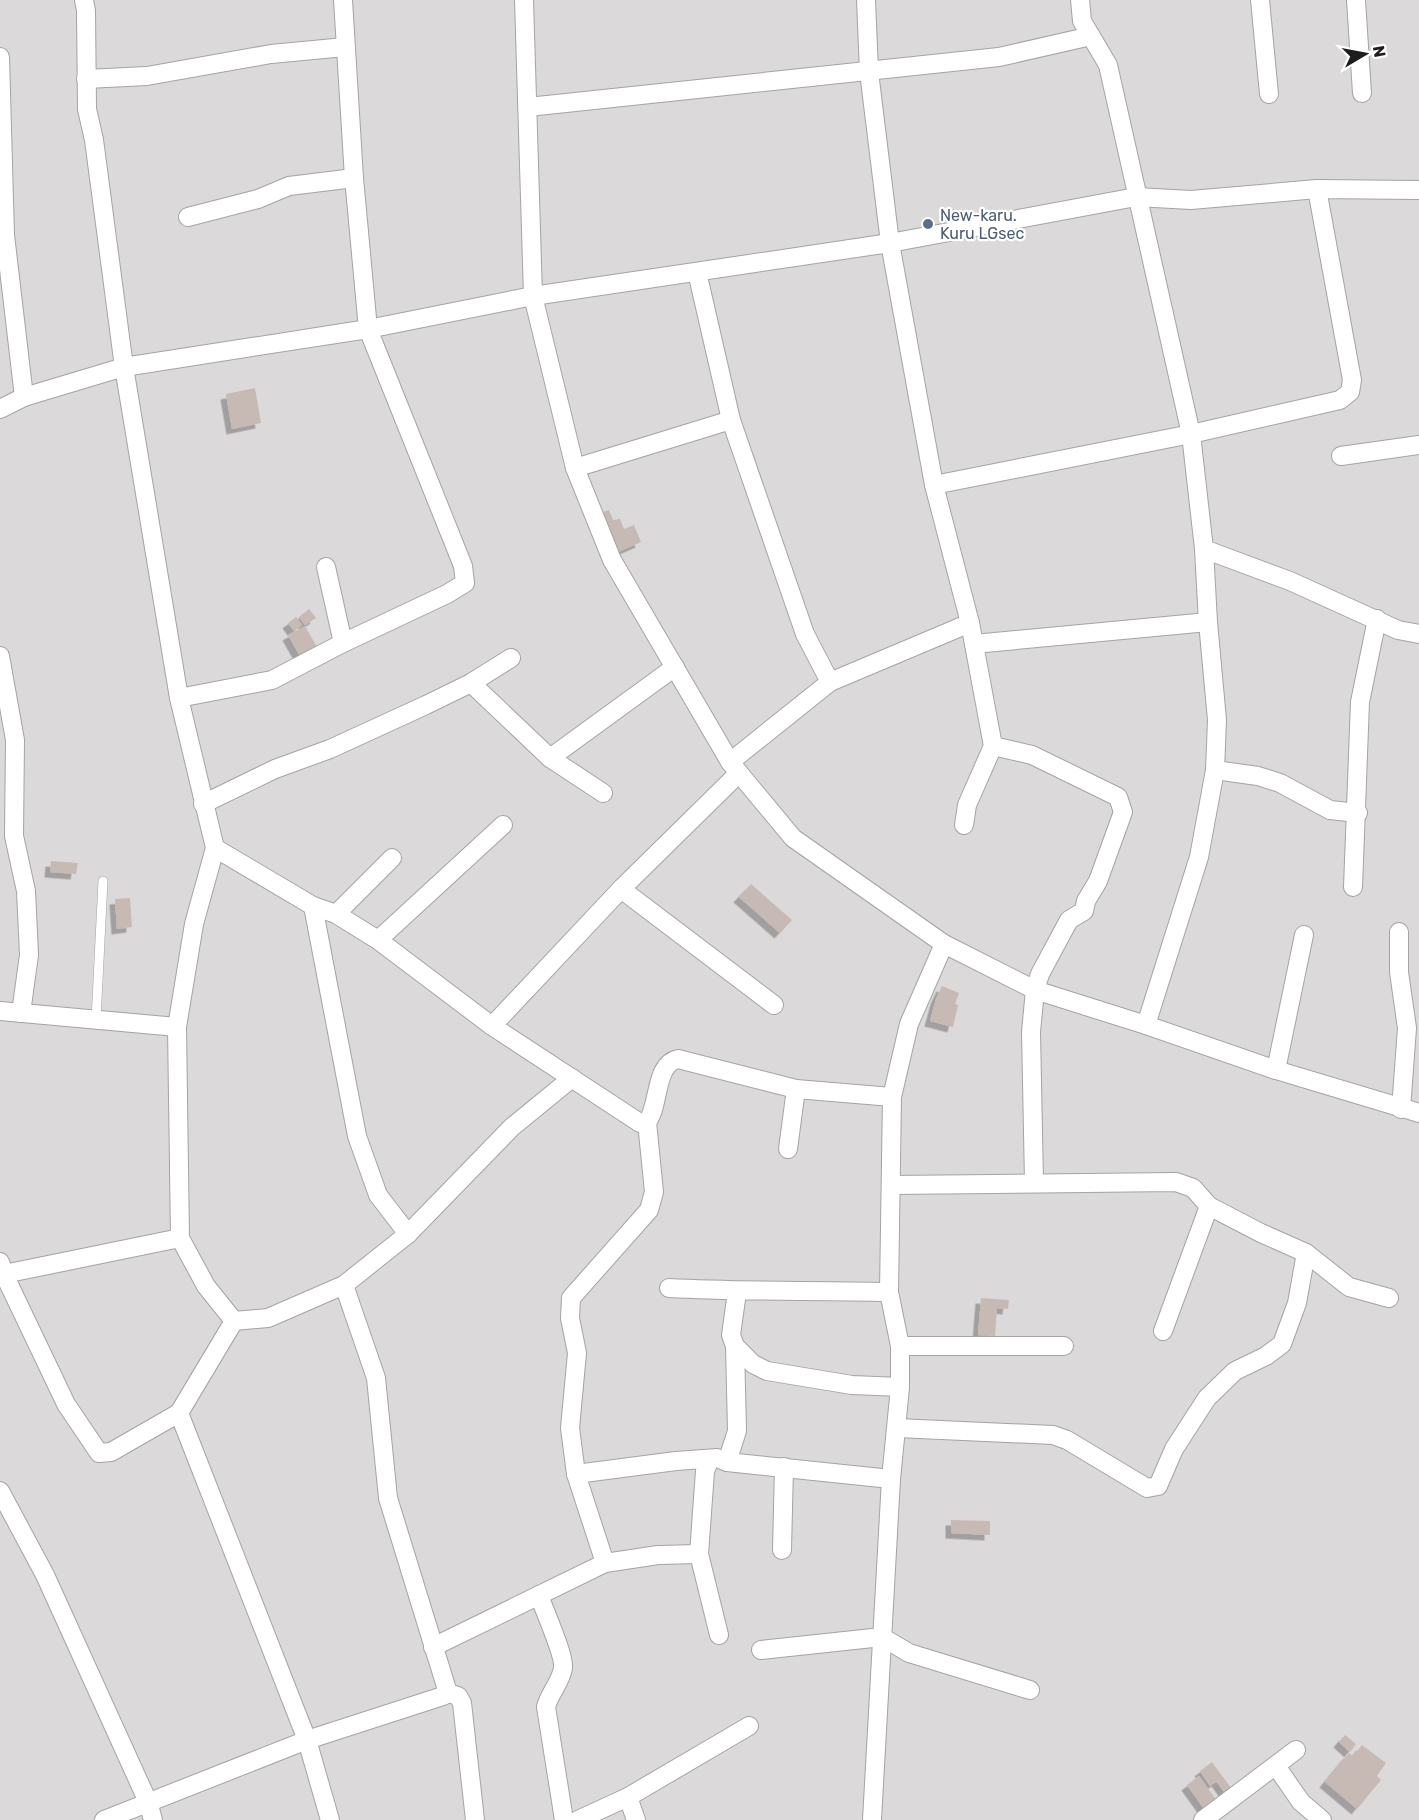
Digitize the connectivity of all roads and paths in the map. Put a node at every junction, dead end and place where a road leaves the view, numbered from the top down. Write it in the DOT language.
graph roads {
  1 [pos="84,0"];
  2 [pos="343,0"];
  3 [pos="524,0"];
  4 [pos="866,0"];
  5 [pos="1080,0"];
  6 [pos="1260,0"];
  7 [pos="1356,0"];
  8 [pos="1091,36"];
  9 [pos="345,47"];
  10 [pos="0,57"];
  11 [pos="869,72"];
  12 [pos="86,79"];
  13 [pos="1362,93"];
  14 [pos="1269,94"];
  15 [pos="528,107"];
  16 [pos="354,178"];
  17 [pos="1317,189"];
  18 [pos="1419,190"];
  19 [pos="1136,197"];
  20 [pos="188,217"];
  21 [pos="890,243"];
  22 [pos="697,272"];
  23 [pos="533,296"];
  24 [pos="368,329"];
  25 [pos="124,367"];
  26 [pos="24,397"];
  27 [pos="0,409"];
  28 [pos="731,420"];
  29 [pos="1191,434"];
  30 [pos="1419,445"];
  31 [pos="1341,456"];
  32 [pos="575,468"];
  33 [pos="934,485"];
  34 [pos="1204,549"];
  35 [pos="327,567"];
  36 [pos="1377,619"];
  37 [pos="1208,622"];
  38 [pos="970,623"];
  39 [pos="1419,634"];
  40 [pos="343,643"];
  41 [pos="974,644"];
  42 [pos="0,656"];
  43 [pos="511,658"];
  44 [pos="675,667"];
  45 [pos="830,682"];
  46 [pos="471,683"];
  47 [pos="179,698"];
  48 [pos="993,746"];
  49 [pos="550,758"];
  50 [pos="735,767"];
  51 [pos="1215,770"];
  52 [pos="603,793"];
  53 [pos="203,804"];
  54 [pos="1358,813"];
  55 [pos="503,825"];
  56 [pos="964,825"];
  57 [pos="215,848"];
  58 [pos="392,858"];
  59 [pos="103,881"];
  60 [pos="1353,887"];
  61 [pos="621,889"];
  62 [pos="314,906"];
  63 [pos="336,914"];
  64 [pos="1399,932"];
  65 [pos="1304,935"];
  66 [pos="378,940"];
  67 [pos="944,944"];
  68 [pos="1035,990"];
  69 [pos="774,1005"];
  70 [pos="0,1011"];
  71 [pos="21,1013"];
  72 [pos="96,1020"];
  73 [pos="1146,1025"];
  74 [pos="492,1026"];
  75 [pos="177,1027"];
  76 [pos="1276,1070"];
  77 [pos="572,1078"];
  78 [pos="796,1089"];
  79 [pos="892,1097"];
  80 [pos="1401,1109"];
  81 [pos="1419,1113"];
  82 [pos="647,1122"];
  83 [pos="788,1149"];
  84 [pos="1034,1182"];
  85 [pos="891,1185"];
  86 [pos="1209,1206"];
  87 [pos="408,1234"];
  88 [pos="180,1238"];
  89 [pos="1305,1253"];
  90 [pos="2,1268"];
  91 [pos="344,1285"];
  92 [pos="669,1288"];
  93 [pos="737,1292"];
  94 [pos="889,1292"];
  95 [pos="1389,1298"];
  96 [pos="234,1321"];
  97 [pos="1164,1331"];
  98 [pos="735,1346"];
  99 [pos="900,1346"];
  100 [pos="1064,1346"];
  101 [pos="753,1364"];
  102 [pos="735,1369"];
  103 [pos="900,1388"];
  104 [pos="179,1413"];
  105 [pos="897,1428"];
  106 [pos="718,1460"];
  107 [pos="784,1467"];
  108 [pos="576,1474"];
  109 [pos="891,1479"];
  110 [pos="0,1491"];
  111 [pos="782,1550"];
  112 [pos="699,1554"];
  113 [pos="605,1563"];
  114 [pos="539,1595"];
  115 [pos="719,1635"];
  116 [pos="882,1637"];
  117 [pos="433,1647"];
  118 [pos="761,1650"];
  119 [pos="1030,1690"];
  120 [pos="448,1693"];
  121 [pos="749,1726"];
  122 [pos="307,1740"];
  123 [pos="1296,1750"];
  124 [pos="1276,1766"];
  125 [pos="628,1797"];
  126 [pos="150,1811"];
  127 [pos="104,1820"];
  128 [pos="330,1820"];
  129 [pos="475,1820"];
  130 [pos="564,1820"];
  131 [pos="578,1820"];
  132 [pos="636,1820"];
  133 [pos="872,1820"];
  134 [pos="1203,1820"];
  135 [pos="1322,1820"];
  1 -- 12 [label="street"];
  2 -- 9 [label="street"];
  3 -- 15 [label="street"];
  4 -- 11 [label="street"];
  5 -- 8 [label="street"];
  6 -- 14 [label="street"];
  7 -- 13 [label="street"];
  8 -- 11 [label="street"];
  8 -- 19 [label="street"];
  9 -- 12 [label="street"];
  9 -- 16 [label="street"];
  10 -- 26 [label="street"];
  11 -- 15 [label="street"];
  11 -- 21 [label="street"];
  12 -- 25 [label="street"];
  15 -- 23 [label="street"];
  16 -- 20 [label="street"];
  16 -- 24 [label="street"];
  17 -- 18 [label="street"];
  17 -- 19 [label="street"];
  17 -- 29 [label="street"];
  19 -- 21 [label="street"];
  19 -- 29 [label="street"];
  21 -- 22 [label="street"];
  21 -- 33 [label="street"];
  22 -- 23 [label="street"];
  22 -- 28 [label="street"];
  23 -- 24 [label="street"];
  23 -- 32 [label="street"];
  24 -- 25 [label="street"];
  24 -- 40 [label="street"];
  25 -- 26 [label="street"];
  25 -- 47 [label="street"];
  26 -- 27 [label="street"];
  28 -- 32 [label="street"];
  28 -- 45 [label="street"];
  29 -- 33 [label="street"];
  29 -- 34 [label="street"];
  30 -- 31 [label="street"];
  32 -- 44 [label="street"];
  33 -- 38 [label="street"];
  34 -- 36 [label="street"];
  34 -- 37 [label="street"];
  35 -- 40 [label="street"];
  36 -- 39 [label="street"];
  36 -- 54 [label="street"];
  37 -- 41 [label="street"];
  37 -- 51 [label="street"];
  38 -- 41 [label="street"];
  38 -- 45 [label="street"];
  40 -- 47 [label="street"];
  41 -- 48 [label="street"];
  42 -- 71 [label="street"];
  43 -- 46 [label="street"];
  44 -- 49 [label="street"];
  44 -- 50 [label="street"];
  45 -- 50 [label="street"];
  46 -- 49 [label="street"];
  46 -- 53 [label="street"];
  47 -- 53 [label="street"];
  48 -- 56 [label="street"];
  48 -- 68 [label="street"];
  49 -- 52 [label="street"];
  50 -- 61 [label="street"];
  50 -- 67 [label="street"];
  51 -- 54 [label="street"];
  51 -- 73 [label="street"];
  53 -- 57 [label="street"];
  54 -- 60 [label="street"];
  55 -- 66 [label="street"];
  57 -- 62 [label="street"];
  57 -- 75 [label="street"];
  58 -- 63 [label="street"];
  59 -- 72 [label="lane"];
  61 -- 69 [label="street"];
  61 -- 74 [label="street"];
  62 -- 63 [label="street"];
  62 -- 87 [label="street"];
  63 -- 66 [label="street"];
  64 -- 80 [label="street"];
  65 -- 76 [label="street"];
  66 -- 74 [label="street"];
  67 -- 68 [label="street"];
  67 -- 79 [label="street"];
  68 -- 73 [label="street"];
  68 -- 84 [label="street"];
  70 -- 71 [label="street"];
  71 -- 72 [label="street"];
  72 -- 75 [label="street"];
  73 -- 76 [label="street"];
  74 -- 77 [label="street"];
  75 -- 88 [label="street"];
  76 -- 80 [label="street"];
  77 -- 82 [label="street"];
  77 -- 87 [label="street"];
  78 -- 79 [label="street"];
  78 -- 82 [label="street"];
  78 -- 83 [label="street"];
  79 -- 85 [label="street"];
  80 -- 81 [label="street"];
  82 -- 108 [label="street"];
  84 -- 85 [label="street"];
  84 -- 86 [label="street"];
  85 -- 94 [label="street"];
  86 -- 89 [label="street"];
  86 -- 97 [label="street"];
  87 -- 91 [label="street"];
  88 -- 90 [label="street"];
  88 -- 96 [label="street"];
  89 -- 95 [label="street"];
  89 -- 105 [label="street"];
  90 -- 104 [label="street"];
  91 -- 96 [label="street"];
  91 -- 117 [label="street"];
  92 -- 93 [label="street"];
  93 -- 94 [label="street"];
  93 -- 98 [label="street"];
  94 -- 99 [label="street"];
  96 -- 104 [label="street"];
  98 -- 101 [label="street"];
  98 -- 102 [label="street"];
  99 -- 100 [label="street"];
  99 -- 103 [label="street"];
  101 -- 102 [label="street"];
  101 -- 103 [label="street"];
  102 -- 106 [label="street"];
  103 -- 105 [label="street"];
  104 -- 122 [label="street"];
  105 -- 109 [label="street"];
  106 -- 107 [label="street"];
  106 -- 108 [label="street"];
  106 -- 112 [label="street"];
  107 -- 109 [label="street"];
  107 -- 111 [label="street"];
  108 -- 113 [label="street"];
  109 -- 116 [label="street"];
  110 -- 126 [label="street"];
  112 -- 113 [label="street"];
  112 -- 115 [label="street"];
  113 -- 114 [label="street"];
  114 -- 117 [label="street"];
  114 -- 130 [label="street"];
  116 -- 118 [label="street"];
  116 -- 119 [label="street"];
  116 -- 133 [label="street"];
  117 -- 120 [label="street"];
  120 -- 122 [label="street"];
  120 -- 129 [label="street"];
  121 -- 125 [label="street"];
  122 -- 126 [label="street"];
  122 -- 128 [label="street"];
  123 -- 124 [label="street"];
  124 -- 134 [label="street"];
  124 -- 135 [label="street"];
  125 -- 131 [label="street"];
  125 -- 132 [label="street"];
  126 -- 127 [label="street"];
}
